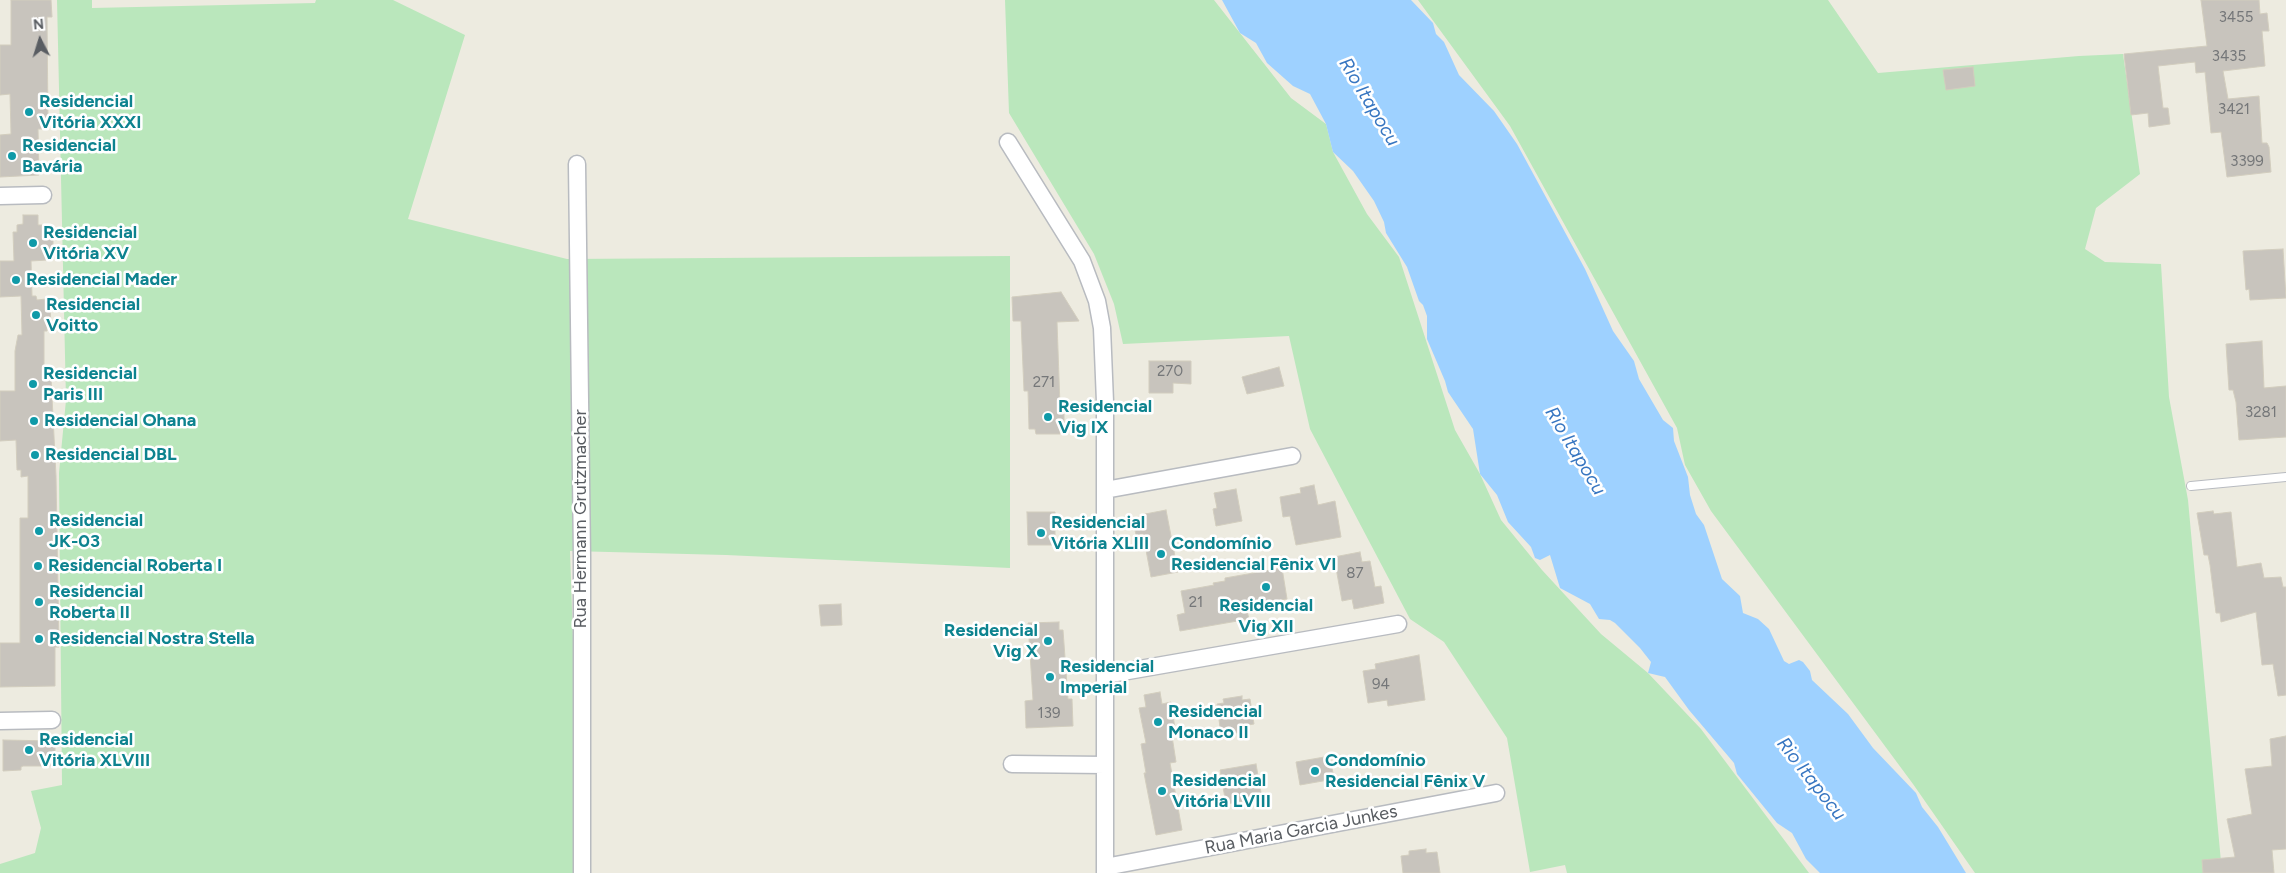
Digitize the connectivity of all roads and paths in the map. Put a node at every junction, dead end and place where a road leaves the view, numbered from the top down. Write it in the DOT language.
graph roads {
  1 [pos="1008,142"];
  2 [pos="577,164"];
  3 [pos="42,195"];
  4 [pos="0,196"];
  5 [pos="1292,456"];
  6 [pos="2286,477"];
  7 [pos="2191,486"];
  8 [pos="1105,490"];
  9 [pos="1398,624"];
  10 [pos="1105,675"];
  11 [pos="52,720"];
  12 [pos="0,721"];
  13 [pos="1012,764"];
  14 [pos="1105,766"];
  15 [pos="1496,793"];
  16 [pos="1105,870"];
  17 [pos="582,873"];
  1 -- 8 [label="street"];
  2 -- 17 [label="street, Rua Hermann Grutzmacher"];
  3 -- 4 [label="street"];
  5 -- 8 [label="street"];
  6 -- 7 [label="lane"];
  8 -- 10 [label="street"];
  9 -- 10 [label="street"];
  10 -- 14 [label="street"];
  11 -- 12 [label="street"];
  13 -- 14 [label="street"];
  14 -- 16 [label="street"];
  15 -- 16 [label="street, Rua Maria Garcia Junkes"];
}
